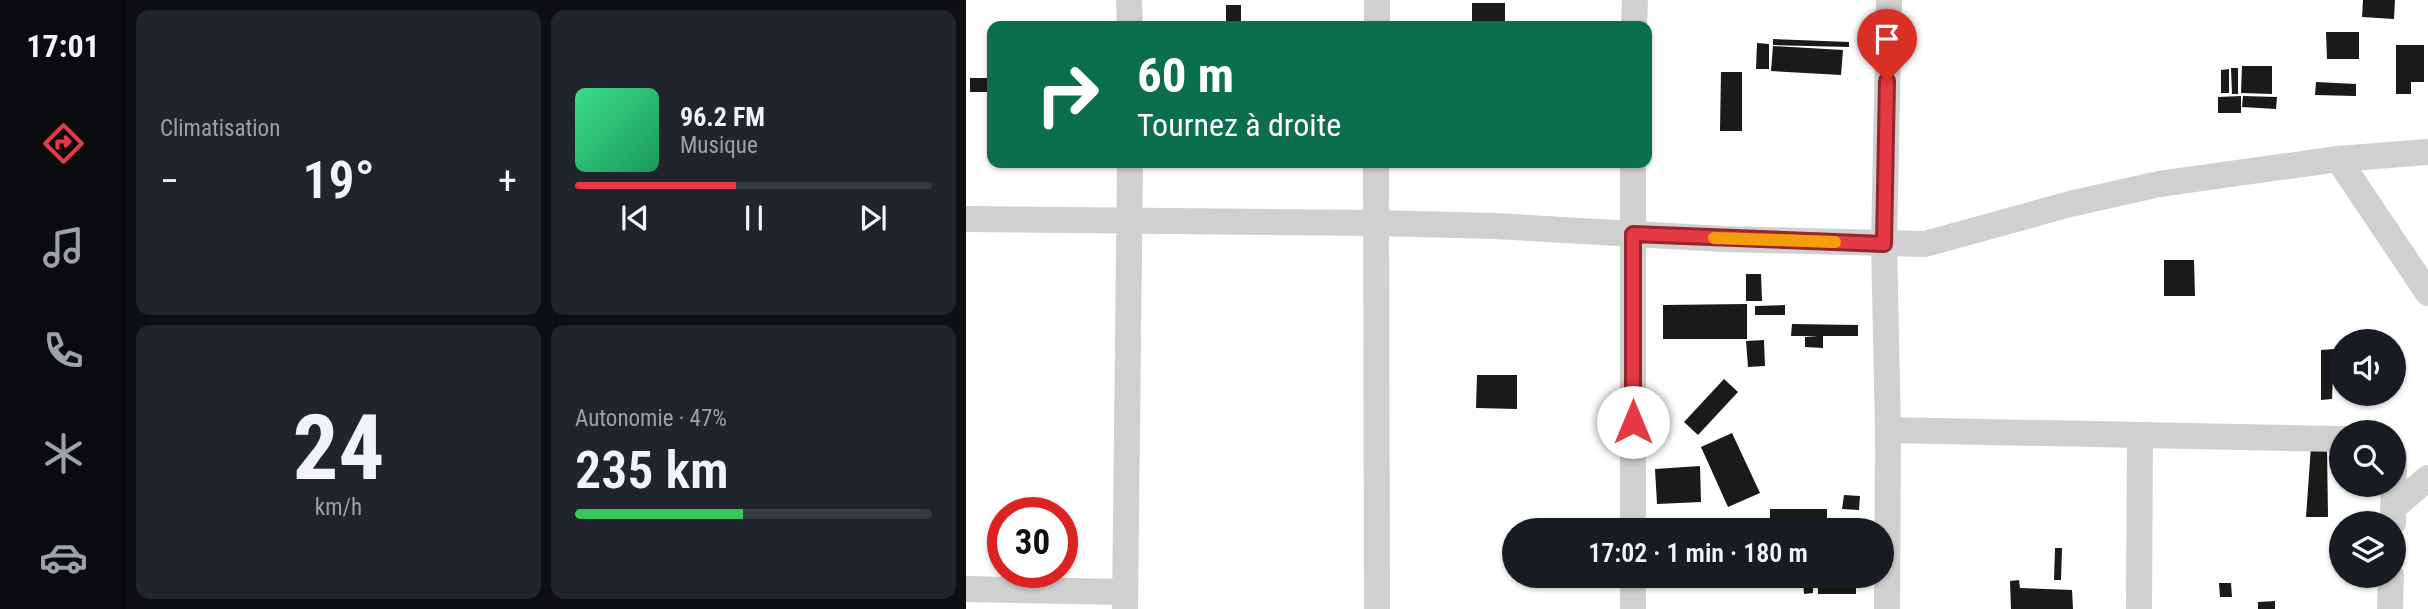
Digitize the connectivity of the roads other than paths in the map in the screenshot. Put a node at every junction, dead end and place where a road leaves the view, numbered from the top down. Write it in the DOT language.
graph roads {
  1 [pos="1129,0"];
  2 [pos="1377,0"];
  3 [pos="1634,0"];
  4 [pos="1889,0"];
  5 [pos="1130,21"];
  6 [pos="1377,21"];
  7 [pos="1634,21"];
  8 [pos="2428,152"];
  9 [pos="2338,159"];
  10 [pos="1130,168"];
  11 [pos="1376,168"];
  12 [pos="1633,168"];
  13 [pos="966,219"];
  14 [pos="1131,222"];
  15 [pos="1376,223"];
  16 [pos="1633,234"];
  17 [pos="1884,244"];
  18 [pos="2428,293"];
  19 [pos="1888,430"];
  20 [pos="2140,435"];
  21 [pos="2329,439"];
  22 [pos="2428,478"];
  23 [pos="2397,511"];
  24 [pos="1633,518"];
  25 [pos="1633,588"];
  26 [pos="2391,588"];
  27 [pos="966,589"];
  28 [pos="1125,600"];
  29 [pos="1377,609"];
  30 [pos="1633,609"];
  31 [pos="1888,609"];
  32 [pos="2139,609"];
  33 [pos="2390,609"];
  1 -- 5 [label="street"];
  2 -- 6 [label="street"];
  3 -- 7 [label="street"];
  4 -- 17 [label="street"];
  8 -- 9 [label="street"];
  9 -- 17 [label="street"];
  9 -- 18 [label="street"];
  10 -- 14 [label="street"];
  11 -- 15 [label="street"];
  12 -- 16 [label="street"];
  13 -- 14 [label="street"];
  14 -- 15 [label="street"];
  14 -- 28 [label="street"];
  15 -- 16 [label="street"];
  15 -- 29 [label="street"];
  16 -- 17 [label="street"];
  16 -- 24 [label="street"];
  17 -- 19 [label="street"];
  19 -- 20 [label="street"];
  19 -- 31 [label="street"];
  20 -- 21 [label="street"];
  20 -- 32 [label="street"];
  22 -- 23 [label="street"];
  25 -- 30 [label="street"];
  26 -- 33 [label="street"];
  27 -- 28 [label="street"];
}
